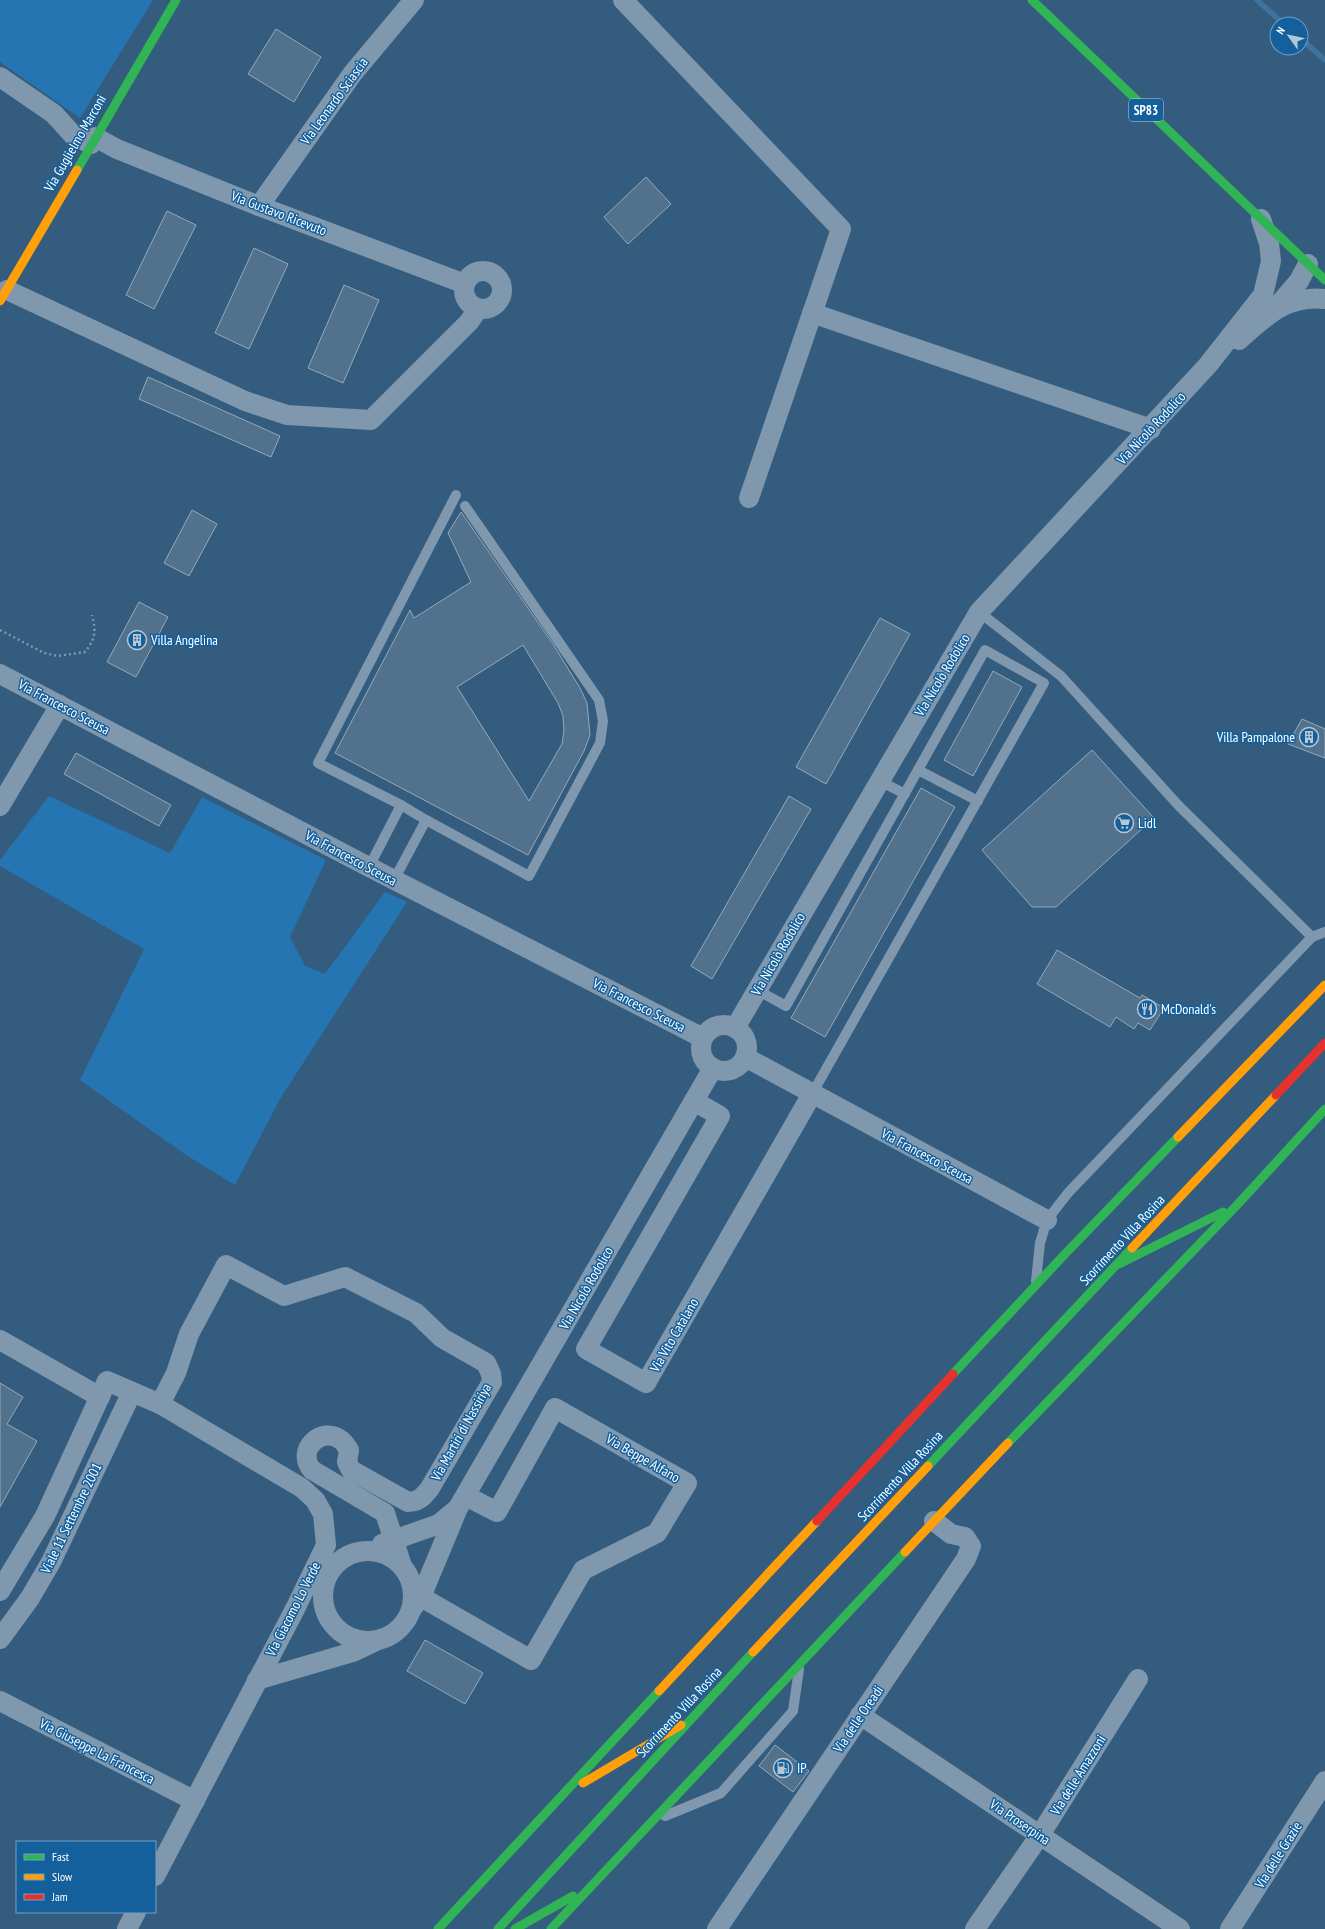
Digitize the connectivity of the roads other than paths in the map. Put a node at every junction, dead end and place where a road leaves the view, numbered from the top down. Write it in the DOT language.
graph roads {
  1 [pos="176,0"];
  2 [pos="414,0"];
  3 [pos="623,0"];
  4 [pos="1032,0"];
  5 [pos="0,77"];
  6 [pos="93,140"];
  7 [pos="259,206"];
  8 [pos="1261,220"];
  9 [pos="1308,264"];
  10 [pos="1325,280"];
  11 [pos="464,284"];
  12 [pos="3,296"];
  13 [pos="1325,299"];
  14 [pos="1269,302"];
  15 [pos="478,309"];
  16 [pos="812,313"];
  17 [pos="1152,429"];
  18 [pos="456,495"];
  19 [pos="749,498"];
  20 [pos="465,506"];
  21 [pos="979,612"];
  22 [pos="0,674"];
  23 [pos="60,705"];
  24 [pos="918,770"];
  25 [pos="880,781"];
  26 [pos="905,794"];
  27 [pos="978,801"];
  28 [pos="401,805"];
  29 [pos="0,806"];
  30 [pos="426,820"];
  31 [pos="369,867"];
  32 [pos="394,880"];
  33 [pos="1325,932"];
  34 [pos="1312,937"];
  35 [pos="1325,985"];
  36 [pos="757,990"];
  37 [pos="735,1028"];
  38 [pos="703,1038"];
  39 [pos="1325,1044"];
  40 [pos="745,1057"];
  41 [pos="713,1068"];
  42 [pos="812,1094"];
  43 [pos="694,1101"];
  44 [pos="1325,1109"];
  45 [pos="1238,1204"];
  46 [pos="1047,1220"];
  47 [pos="1119,1264"];
  48 [pos="1036,1286"];
  49 [pos="0,1340"];
  50 [pos="104,1389"];
  51 [pos="132,1392"];
  52 [pos="160,1404"];
  53 [pos="462,1502"];
  54 [pos="385,1513"];
  55 [pos="934,1521"];
  56 [pos="426,1530"];
  57 [pos="394,1540"];
  58 [pos="326,1544"];
  59 [pos="357,1552"];
  60 [pos="402,1566"];
  61 [pos="328,1576"];
  62 [pos="0,1591"];
  63 [pos="416,1603"];
  64 [pos="294,1609"];
  65 [pos="0,1639"];
  66 [pos="377,1640"];
  67 [pos="799,1665"];
  68 [pos="1138,1679"];
  69 [pos="256,1680"];
  70 [pos="0,1701"];
  71 [pos="860,1716"];
  72 [pos="690,1719"];
  73 [pos="1325,1781"];
  74 [pos="562,1796"];
  75 [pos="195,1801"];
  76 [pos="652,1822"];
  77 [pos="1040,1835"];
  78 [pos="156,1874"];
  79 [pos="594,1883"];
  80 [pos="135,1913"];
  81 [pos="127,1929"];
  82 [pos="438,1929"];
  83 [pos="498,1929"];
  84 [pos="515,1929"];
  85 [pos="551,1929"];
  86 [pos="717,1929"];
  87 [pos="975,1929"];
  88 [pos="1180,1929"];
  89 [pos="1230,1929"];
  1 -- 6 [label="street, Via Guglielmo Marconi"];
  2 -- 7 [label="street, Via Leonardo Sciascia"];
  3 -- 16 [label="street"];
  4 -- 8 [label="street, SP83"];
  5 -- 6 [label="street, Via Gustavo Ricevuto"];
  6 -- 7 [label="street, Via Gustavo Ricevuto"];
  6 -- 12 [label="street, Via Guglielmo Marconi"];
  7 -- 11 [label="street, Via Gustavo Ricevuto"];
  8 -- 9 [label="street, SP83"];
  8 -- 14 [label="street, Via Nicolò Rodolico"];
  9 -- 10 [label="street, SP83"];
  9 -- 14 [label="street, Via Nicolò Rodolico"];
  11 -- 15 [label="street"];
  11 -- 15 [label="street"];
  12 -- 15 [label="street"];
  13 -- 14 [label="street, Via Nicolò Rodolico"];
  14 -- 17 [label="street, Via Nicolò Rodolico"];
  16 -- 17 [label="street"];
  16 -- 19 [label="street"];
  17 -- 21 [label="street, Via Nicolò Rodolico"];
  18 -- 28 [label="lane"];
  20 -- 30 [label="lane"];
  21 -- 25 [label="street, Via Nicolò Rodolico"];
  21 -- 34 [label="lane"];
  22 -- 23 [label="street, Via Francesco Sceusa"];
  23 -- 29 [label="street"];
  23 -- 31 [label="street, Via Francesco Sceusa"];
  24 -- 26 [label="lane"];
  24 -- 27 [label="lane"];
  24 -- 27 [label="lane"];
  25 -- 26 [label="lane"];
  25 -- 36 [label="street, Via Nicolò Rodolico"];
  26 -- 36 [label="lane"];
  27 -- 42 [label="lane"];
  28 -- 30 [label="lane"];
  28 -- 31 [label="lane"];
  30 -- 32 [label="lane"];
  31 -- 32 [label="street, Via Francesco Sceusa"];
  32 -- 38 [label="street, Via Francesco Sceusa"];
  33 -- 34 [label="lane"];
  34 -- 46 [label="lane"];
  35 -- 48 [label="street"];
  36 -- 37 [label="street, Via Nicolò Rodolico"];
  37 -- 38 [label="street"];
  37 -- 40 [label="street"];
  38 -- 41 [label="street"];
  39 -- 47 [label="street, Scorrimento Villa Rosina"];
  40 -- 41 [label="street"];
  40 -- 42 [label="street, Via Francesco Sceusa"];
  41 -- 43 [label="street, Via Nicolò Rodolico"];
  42 -- 43 [label="street, Via Vito Catalano"];
  42 -- 46 [label="street, Via Francesco Sceusa"];
  43 -- 53 [label="street, Via Nicolò Rodolico"];
  44 -- 45 [label="street"];
  45 -- 47 [label="street"];
  45 -- 55 [label="street"];
  46 -- 48 [label="lane"];
  47 -- 72 [label="street, Scorrimento Villa Rosina"];
  48 -- 74 [label="street"];
  49 -- 50 [label="street"];
  50 -- 51 [label="street"];
  50 -- 62 [label="street, Viale 11 Settembre 2001"];
  51 -- 52 [label="street"];
  51 -- 65 [label="street, Viale 11 Settembre 2001"];
  52 -- 54 [label="street, Via Martiri di Nassiriya"];
  52 -- 58 [label="street, Via Giacomo Lo Verde"];
  53 -- 56 [label="street"];
  53 -- 63 [label="street"];
  53 -- 63 [label="street, Via Beppe Alfano"];
  54 -- 56 [label="street"];
  54 -- 57 [label="street"];
  55 -- 67 [label="street"];
  55 -- 71 [label="street, Via delle Oreadi"];
  56 -- 57 [label="street"];
  57 -- 59 [label="street"];
  57 -- 60 [label="street"];
  58 -- 61 [label="street"];
  58 -- 64 [label="street, Via Giacomo Lo Verde"];
  59 -- 60 [label="street"];
  59 -- 61 [label="street"];
  60 -- 63 [label="street"];
  61 -- 64 [label="street"];
  61 -- 66 [label="street"];
  63 -- 66 [label="street"];
  64 -- 69 [label="street, Via Giacomo Lo Verde"];
  66 -- 69 [label="street"];
  67 -- 76 [label="street"];
  67 -- 76 [label="lane"];
  68 -- 77 [label="street, Via delle Amazzoni"];
  69 -- 75 [label="street, Via Giacomo Lo Verde"];
  70 -- 75 [label="street, Via Giuseppe La Francesca"];
  71 -- 77 [label="street, Via Proserpina"];
  71 -- 86 [label="street, Via delle Oreadi"];
  72 -- 74 [label="street"];
  72 -- 83 [label="street, Scorrimento Villa Rosina"];
  73 -- 89 [label="street, Via delle Grazie"];
  74 -- 82 [label="street"];
  75 -- 78 [label="street, Via Giacomo Lo Verde"];
  76 -- 79 [label="street"];
  77 -- 87 [label="street, Via delle Amazzoni"];
  77 -- 88 [label="street, Via Proserpina"];
  79 -- 84 [label="street"];
  79 -- 85 [label="street"];
  80 -- 81 [label="street"];
}
